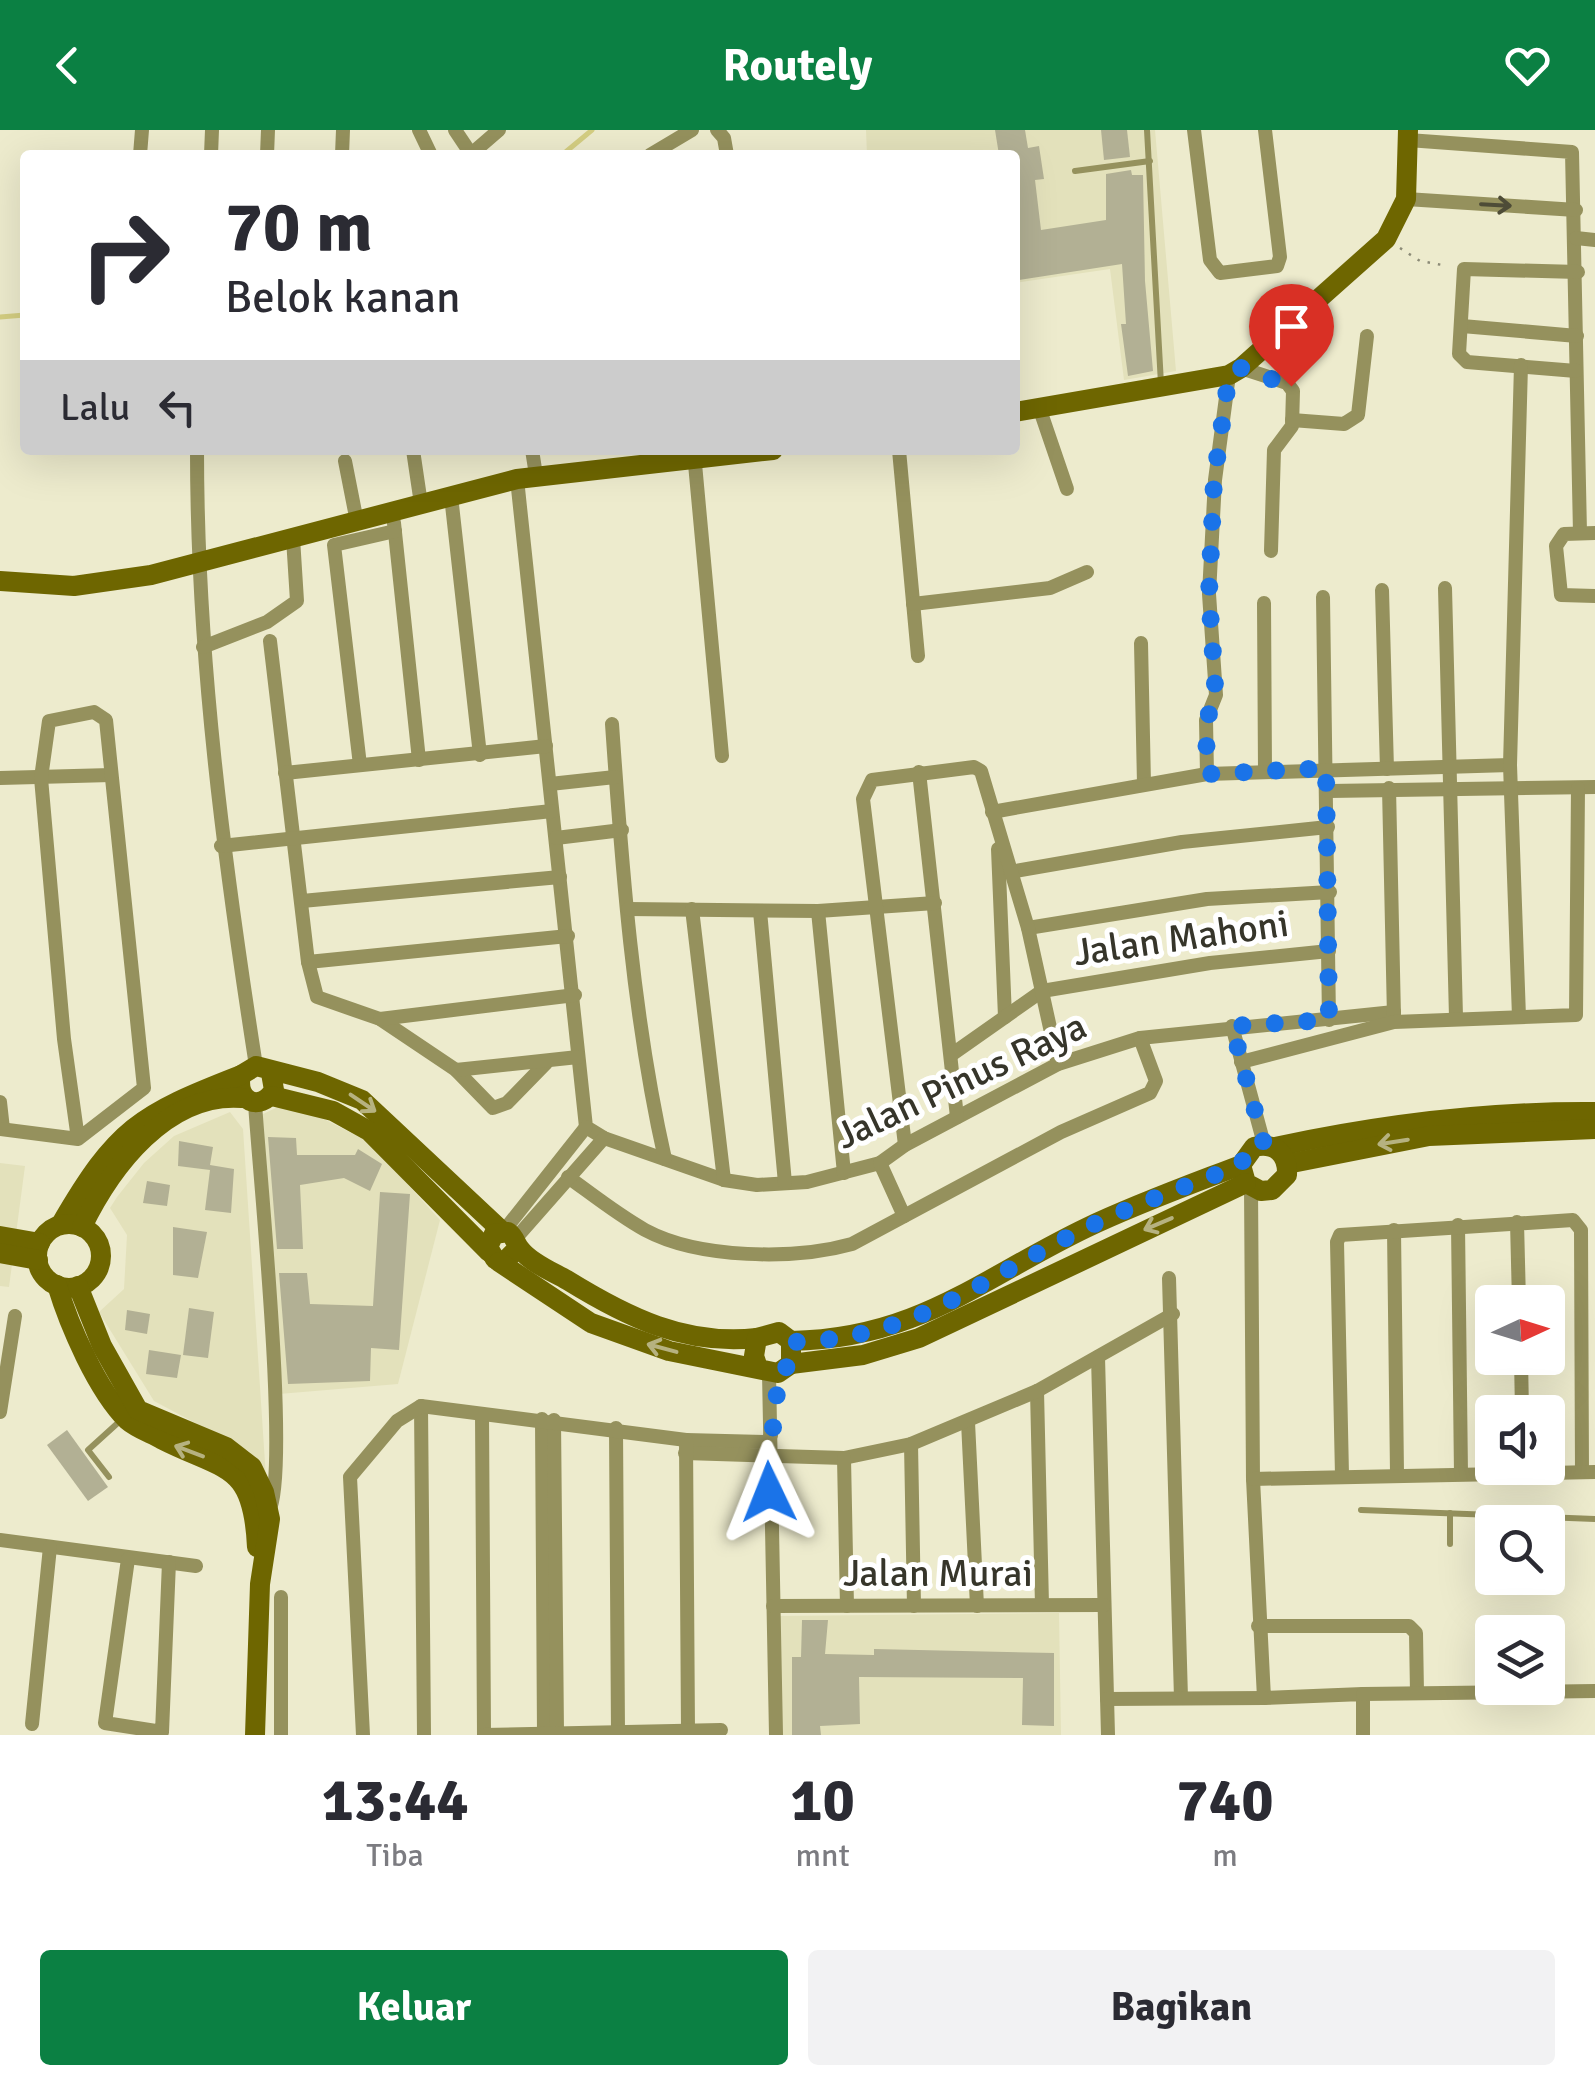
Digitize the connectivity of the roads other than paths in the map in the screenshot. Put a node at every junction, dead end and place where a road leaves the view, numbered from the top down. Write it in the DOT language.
graph roads {
  1 [pos="499,130"];
  2 [pos="692,130"];
  3 [pos="1146,130"];
  4 [pos="1194,130"];
  5 [pos="1265,130"];
  6 [pos="1408,135"];
  7 [pos="476,150"];
  8 [pos="660,150"];
  9 [pos="1150,162"];
  10 [pos="1076,171"];
  11 [pos="1406,199"];
  12 [pos="1576,210"];
  13 [pos="1576,238"];
  14 [pos="1595,240"];
  15 [pos="1578,272"];
  16 [pos="1462,326"];
  17 [pos="1367,336"];
  18 [pos="1577,336"];
  19 [pos="1521,365"];
  20 [pos="1576,371"];
  21 [pos="1235,372"];
  22 [pos="1162,385"];
  23 [pos="1039,407"];
  24 [pos="1020,411"];
  25 [pos="1292,420"];
  26 [pos="197,455"];
  27 [pos="414,455"];
  28 [pos="531,455"];
  29 [pos="680,455"];
  30 [pos="694,455"];
  31 [pos="900,455"];
  32 [pos="344,462"];
  33 [pos="527,477"];
  34 [pos="1067,489"];
  35 [pos="451,496"];
  36 [pos="421,504"];
  37 [pos="357,522"];
  38 [pos="394,522"];
  39 [pos="1588,533"];
  40 [pos="292,538"];
  41 [pos="1271,551"];
  42 [pos="198,561"];
  43 [pos="1087,572"];
  44 [pos="0,581"];
  45 [pos="1445,588"];
  46 [pos="1382,590"];
  47 [pos="1595,596"];
  48 [pos="1323,597"];
  49 [pos="1264,603"];
  50 [pos="912,604"];
  51 [pos="270,641"];
  52 [pos="1142,643"];
  53 [pos="203,648"];
  54 [pos="918,656"];
  55 [pos="612,724"];
  56 [pos="546,746"];
  57 [pos="480,755"];
  58 [pos="722,756"];
  59 [pos="419,760"];
  60 [pos="360,765"];
  61 [pos="1452,766"];
  62 [pos="1510,766"];
  63 [pos="1326,768"];
  64 [pos="1388,769"];
  65 [pos="1265,771"];
  66 [pos="919,772"];
  67 [pos="285,773"];
  68 [pos="1207,774"];
  69 [pos="111,775"];
  70 [pos="615,777"];
  71 [pos="0,778"];
  72 [pos="42,778"];
  73 [pos="550,784"];
  74 [pos="1144,784"];
  75 [pos="1510,787"];
  76 [pos="1389,788"];
  77 [pos="1451,788"];
  78 [pos="1578,788"];
  79 [pos="1595,788"];
  80 [pos="1330,790"];
  81 [pos="552,810"];
  82 [pos="992,812"];
  83 [pos="1328,828"];
  84 [pos="622,830"];
  85 [pos="294,838"];
  86 [pos="556,838"];
  87 [pos="999,839"];
  88 [pos="221,846"];
  89 [pos="1010,872"];
  90 [pos="560,877"];
  91 [pos="1330,892"];
  92 [pos="302,901"];
  93 [pos="935,903"];
  94 [pos="692,908"];
  95 [pos="876,908"];
  96 [pos="628,909"];
  97 [pos="760,911"];
  98 [pos="818,911"];
  99 [pos="1028,928"];
  100 [pos="568,936"];
  101 [pos="1329,952"];
  102 [pos="308,962"];
  103 [pos="1042,991"];
  104 [pos="575,995"];
  105 [pos="1394,1017"];
  106 [pos="1456,1017"];
  107 [pos="1519,1017"];
  108 [pos="380,1018"];
  109 [pos="1006,1018"];
  110 [pos="1329,1020"];
  111 [pos="1232,1026"];
  112 [pos="1140,1038"];
  113 [pos="951,1055"];
  114 [pos="578,1057"];
  115 [pos="1242,1062"];
  116 [pos="546,1063"];
  117 [pos="1058,1064"];
  118 [pos="456,1070"];
  119 [pos="256,1072"];
  120 [pos="257,1099"];
  121 [pos="0,1102"];
  122 [pos="1595,1112"];
  123 [pos="957,1117"];
  124 [pos="1531,1120"];
  125 [pos="586,1127"];
  126 [pos="1595,1127"];
  127 [pos="2,1129"];
  128 [pos="78,1138"];
  129 [pos="604,1138"];
  130 [pos="905,1145"];
  131 [pos="1276,1152"];
  132 [pos="664,1160"];
  133 [pos="880,1163"];
  134 [pos="844,1173"];
  135 [pos="568,1177"];
  136 [pos="1246,1178"];
  137 [pos="724,1180"];
  138 [pos="785,1183"];
  139 [pos="904,1216"];
  140 [pos="1516,1222"];
  141 [pos="1458,1225"];
  142 [pos="72,1226"];
  143 [pos="1394,1230"];
  144 [pos="0,1236"];
  145 [pos="512,1240"];
  146 [pos="39,1251"];
  147 [pos="0,1254"];
  148 [pos="494,1257"];
  149 [pos="1169,1278"];
  150 [pos="1518,1285"];
  151 [pos="68,1286"];
  152 [pos="1172,1314"];
  153 [pos="15,1316"];
  154 [pos="934,1321"];
  155 [pos="758,1338"];
  156 [pos="792,1342"];
  157 [pos="1098,1357"];
  158 [pos="774,1369"];
  159 [pos="1037,1391"];
  160 [pos="420,1406"];
  161 [pos="0,1412"];
  162 [pos="131,1413"];
  163 [pos="482,1414"];
  164 [pos="548,1419"];
  165 [pos="968,1422"];
  166 [pos="616,1428"];
  167 [pos="911,1444"];
  168 [pos="685,1446"];
  169 [pos="768,1448"];
  170 [pos="844,1458"];
  171 [pos="1589,1472"];
  172 [pos="1475,1473"];
  173 [pos="1398,1474"];
  174 [pos="1460,1474"];
  175 [pos="1342,1475"];
  176 [pos="109,1476"];
  177 [pos="1253,1479"];
  178 [pos="1362,1510"];
  179 [pos="1450,1514"];
  180 [pos="270,1519"];
  181 [pos="1595,1519"];
  182 [pos="0,1540"];
  183 [pos="1450,1544"];
  184 [pos="50,1547"];
  185 [pos="128,1559"];
  186 [pos="169,1562"];
  187 [pos="196,1566"];
  188 [pos="260,1584"];
  189 [pos="281,1597"];
  190 [pos="773,1606"];
  191 [pos="847,1606"];
  192 [pos="914,1606"];
  193 [pos="977,1606"];
  194 [pos="1042,1606"];
  195 [pos="1104,1606"];
  196 [pos="1258,1626"];
  197 [pos="1595,1691"];
  198 [pos="1418,1693"];
  199 [pos="1364,1694"];
  200 [pos="1181,1698"];
  201 [pos="1264,1698"];
  202 [pos="1107,1699"];
  203 [pos="32,1724"];
  204 [pos="688,1730"];
  205 [pos="720,1730"];
  206 [pos="618,1732"];
  207 [pos="550,1734"];
  208 [pos="255,1735"];
  209 [pos="281,1735"];
  210 [pos="363,1735"];
  211 [pos="424,1735"];
  212 [pos="484,1735"];
  213 [pos="776,1735"];
  214 [pos="1108,1735"];
  215 [pos="1363,1735"];
  1 -- 7 [label="street"];
  2 -- 8 [label="street"];
  3 -- 9 [label="lane"];
  4 -- 5 [label="street"];
  6 -- 11 [label="street"];
  6 -- 12 [label="street"];
  9 -- 10 [label="lane"];
  9 -- 22 [label="lane"];
  11 -- 12 [label="street, one-way"];
  11 -- 21 [label="street"];
  12 -- 13 [label="street"];
  13 -- 14 [label="street"];
  13 -- 15 [label="street"];
  15 -- 16 [label="street"];
  15 -- 18 [label="street"];
  16 -- 18 [label="street"];
  16 -- 19 [label="street"];
  17 -- 25 [label="street"];
  18 -- 20 [label="street"];
  19 -- 20 [label="street"];
  19 -- 62 [label="street"];
  20 -- 39 [label="street"];
  21 -- 22 [label="street"];
  21 -- 25 [label="street"];
  21 -- 68 [label="street"];
  22 -- 23 [label="street"];
  23 -- 24 [label="street"];
  23 -- 34 [label="street"];
  25 -- 41 [label="street"];
  26 -- 42 [label="street"];
  27 -- 36 [label="street"];
  28 -- 33 [label="street"];
  29 -- 33 [label="street"];
  30 -- 58 [label="street"];
  31 -- 50 [label="street"];
  32 -- 37 [label="street"];
  33 -- 35 [label="street"];
  33 -- 56 [label="street"];
  35 -- 36 [label="street"];
  35 -- 57 [label="street"];
  36 -- 38 [label="street"];
  37 -- 38 [label="street"];
  37 -- 40 [label="street"];
  38 -- 59 [label="street"];
  38 -- 60 [label="street"];
  39 -- 47 [label="street"];
  40 -- 42 [label="street"];
  40 -- 53 [label="street"];
  42 -- 44 [label="street"];
  42 -- 53 [label="street"];
  43 -- 50 [label="street"];
  45 -- 61 [label="street"];
  46 -- 64 [label="street"];
  48 -- 63 [label="street"];
  49 -- 65 [label="street"];
  50 -- 54 [label="street"];
  51 -- 67 [label="street"];
  52 -- 74 [label="street"];
  53 -- 88 [label="street"];
  55 -- 70 [label="street"];
  56 -- 57 [label="street"];
  56 -- 73 [label="street"];
  57 -- 59 [label="street"];
  59 -- 60 [label="street"];
  60 -- 67 [label="street"];
  61 -- 62 [label="street"];
  61 -- 64 [label="street"];
  61 -- 77 [label="street"];
  62 -- 75 [label="street"];
  63 -- 64 [label="street"];
  63 -- 65 [label="street"];
  63 -- 80 [label="street"];
  65 -- 68 [label="street"];
  66 -- 82 [label="street"];
  66 -- 93 [label="street"];
  66 -- 95 [label="street"];
  67 -- 85 [label="street"];
  68 -- 74 [label="street"];
  69 -- 72 [label="street"];
  69 -- 72 [label="street"];
  69 -- 128 [label="street"];
  70 -- 73 [label="street"];
  70 -- 84 [label="street"];
  71 -- 72 [label="street"];
  72 -- 128 [label="street"];
  73 -- 81 [label="street"];
  74 -- 82 [label="street"];
  75 -- 77 [label="street"];
  75 -- 78 [label="street"];
  75 -- 107 [label="street"];
  76 -- 77 [label="street"];
  76 -- 80 [label="street"];
  76 -- 105 [label="street"];
  77 -- 106 [label="street"];
  78 -- 79 [label="street"];
  78 -- 107 [label="street"];
  80 -- 83 [label="street"];
  81 -- 85 [label="street"];
  81 -- 86 [label="street"];
  82 -- 87 [label="street"];
  83 -- 89 [label="street"];
  83 -- 91 [label="street"];
  84 -- 86 [label="street"];
  84 -- 96 [label="street"];
  85 -- 88 [label="street"];
  85 -- 92 [label="street"];
  86 -- 90 [label="street"];
  87 -- 89 [label="street"];
  87 -- 109 [label="street"];
  88 -- 119 [label="street"];
  89 -- 99 [label="street"];
  90 -- 92 [label="street"];
  90 -- 100 [label="street"];
  91 -- 99 [label="street"];
  91 -- 101 [label="street"];
  92 -- 102 [label="street"];
  93 -- 95 [label="street"];
  93 -- 113 [label="street"];
  94 -- 96 [label="street"];
  94 -- 97 [label="street"];
  94 -- 137 [label="street"];
  95 -- 98 [label="street"];
  95 -- 130 [label="street"];
  96 -- 132 [label="street"];
  97 -- 98 [label="street"];
  97 -- 138 [label="street"];
  98 -- 134 [label="street"];
  99 -- 103 [label="street"];
  100 -- 102 [label="street"];
  100 -- 104 [label="street"];
  101 -- 103 [label="street, Jalan Mahoni"];
  101 -- 110 [label="street"];
  102 -- 108 [label="street"];
  103 -- 109 [label="street"];
  103 -- 117 [label="street"];
  104 -- 108 [label="street"];
  104 -- 114 [label="street"];
  105 -- 106 [label="street"];
  105 -- 110 [label="street, Jalan Pinus Raya"];
  105 -- 115 [label="street"];
  106 -- 107 [label="street"];
  108 -- 118 [label="street"];
  109 -- 113 [label="street"];
  110 -- 111 [label="street, Jalan Pinus Raya"];
  111 -- 112 [label="street, Jalan Pinus Raya"];
  111 -- 115 [label="street"];
  112 -- 117 [label="street, Jalan Pinus Raya"];
  112 -- 139 [label="street"];
  113 -- 123 [label="street"];
  114 -- 116 [label="street"];
  114 -- 125 [label="street"];
  115 -- 131 [label="street"];
  116 -- 118 [label="street"];
  116 -- 118 [label="street"];
  117 -- 123 [label="street, Jalan Pinus Raya"];
  119 -- 120 [label="street"];
  119 -- 120 [label="street"];
  119 -- 142 [label="street"];
  119 -- 145 [label="street, one-way"];
  120 -- 142 [label="street"];
  120 -- 148 [label="street"];
  120 -- 180 [label="street"];
  121 -- 127 [label="street"];
  122 -- 124 [label="street"];
  122 -- 126 [label="street"];
  123 -- 130 [label="street, Jalan Pinus Raya"];
  124 -- 126 [label="street"];
  124 -- 131 [label="street"];
  125 -- 129 [label="street, Jalan Pinus Raya"];
  125 -- 145 [label="street"];
  127 -- 128 [label="street"];
  129 -- 132 [label="street, Jalan Pinus Raya"];
  129 -- 135 [label="street"];
  130 -- 133 [label="street, Jalan Pinus Raya"];
  131 -- 136 [label="street"];
  131 -- 136 [label="street"];
  132 -- 137 [label="street, Jalan Pinus Raya"];
  133 -- 134 [label="street, Jalan Pinus Raya"];
  133 -- 139 [label="street"];
  134 -- 138 [label="street, Jalan Pinus Raya"];
  135 -- 139 [label="street"];
  135 -- 145 [label="street"];
  136 -- 154 [label="street"];
  136 -- 177 [label="street"];
  137 -- 138 [label="street, Jalan Pinus Raya"];
  140 -- 141 [label="street"];
  140 -- 150 [label="street"];
  140 -- 171 [label="street"];
  141 -- 143 [label="street"];
  141 -- 174 [label="street"];
  142 -- 146 [label="street"];
  142 -- 151 [label="street"];
  143 -- 173 [label="street"];
  143 -- 175 [label="street"];
  144 -- 146 [label="street"];
  145 -- 148 [label="street"];
  145 -- 155 [label="street"];
  146 -- 147 [label="street"];
  146 -- 151 [label="street"];
  158 -- 148 [label="street, one-way"];
  149 -- 152 [label="street"];
  151 -- 162 [label="street"];
  152 -- 157 [label="street"];
  152 -- 200 [label="street"];
  153 -- 161 [label="street"];
  154 -- 156 [label="street"];
  154 -- 158 [label="street"];
  155 -- 156 [label="street"];
  155 -- 158 [label="street"];
  156 -- 158 [label="street"];
  157 -- 159 [label="street"];
  157 -- 195 [label="street"];
  158 -- 169 [label="street"];
  159 -- 165 [label="street"];
  159 -- 194 [label="street"];
  160 -- 163 [label="street"];
  160 -- 210 [label="street"];
  160 -- 211 [label="street"];
  162 -- 176 [label="lane"];
  162 -- 180 [label="street"];
  188 -- 162 [label="street, one-way"];
  163 -- 164 [label="street"];
  163 -- 212 [label="street"];
  164 -- 166 [label="street"];
  164 -- 207 [label="street"];
  165 -- 167 [label="street"];
  165 -- 193 [label="street"];
  166 -- 168 [label="street"];
  166 -- 206 [label="street"];
  167 -- 170 [label="street"];
  167 -- 192 [label="street"];
  168 -- 169 [label="street"];
  168 -- 204 [label="street"];
  169 -- 170 [label="street"];
  169 -- 190 [label="street"];
  170 -- 191 [label="street"];
  172 -- 174 [label="street"];
  173 -- 174 [label="street"];
  173 -- 175 [label="street"];
  175 -- 177 [label="street"];
  177 -- 196 [label="street"];
  178 -- 179 [label="lane"];
  179 -- 181 [label="lane"];
  179 -- 183 [label="lane"];
  180 -- 188 [label="street"];
  182 -- 184 [label="street"];
  184 -- 185 [label="street"];
  184 -- 203 [label="street"];
  185 -- 186 [label="street"];
  185 -- 186 [label="street"];
  186 -- 187 [label="street"];
  188 -- 208 [label="street"];
  189 -- 209 [label="street"];
  190 -- 191 [label="street, Jalan Murai"];
  190 -- 213 [label="street"];
  191 -- 192 [label="street, Jalan Murai"];
  192 -- 193 [label="street, Jalan Murai"];
  193 -- 194 [label="street, Jalan Murai"];
  194 -- 195 [label="street, Jalan Murai"];
  195 -- 202 [label="street"];
  196 -- 198 [label="street"];
  196 -- 201 [label="street"];
  197 -- 198 [label="street"];
  198 -- 199 [label="street"];
  199 -- 201 [label="street"];
  199 -- 215 [label="street"];
  200 -- 201 [label="street"];
  200 -- 202 [label="street"];
  202 -- 214 [label="street"];
  204 -- 205 [label="street"];
  204 -- 206 [label="street"];
  206 -- 207 [label="street"];
  207 -- 212 [label="street"];
}
